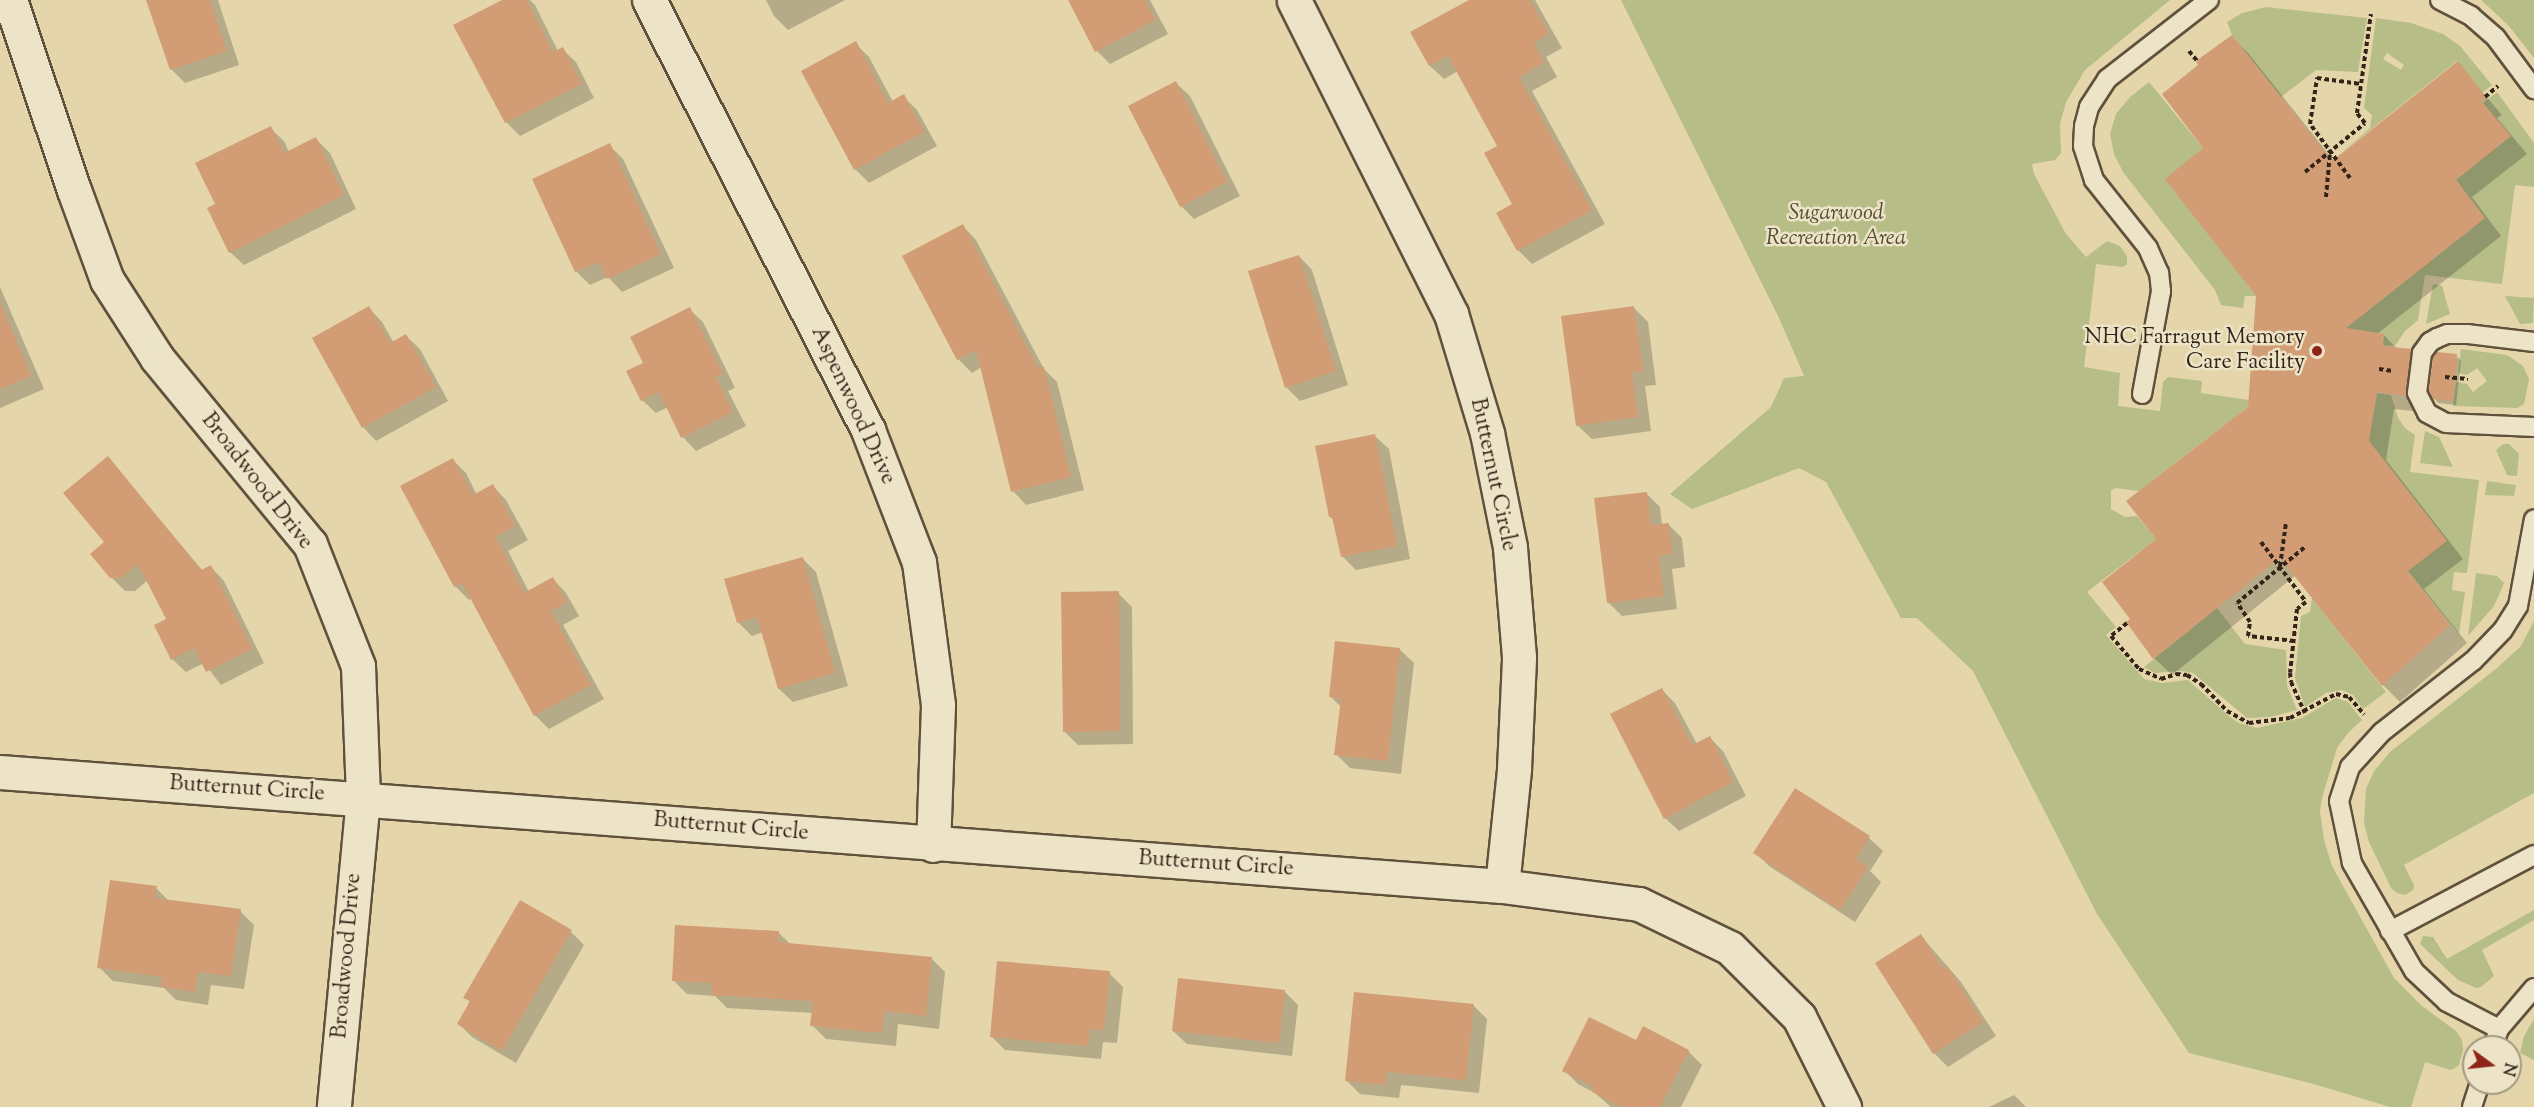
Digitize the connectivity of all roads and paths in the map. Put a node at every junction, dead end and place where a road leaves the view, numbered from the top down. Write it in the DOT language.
graph roads {
  1 [pos="10,0"];
  2 [pos="649,0"];
  3 [pos="1294,0"];
  4 [pos="2209,0"];
  5 [pos="2440,0"];
  6 [pos="2371,14"];
  7 [pos="2186,48"];
  8 [pos="2197,61"];
  9 [pos="2361,84"];
  10 [pos="2498,86"];
  11 [pos="2534,89"];
  12 [pos="2485,97"];
  13 [pos="2330,152"];
  14 [pos="2305,172"];
  15 [pos="2350,178"];
  16 [pos="2326,197"];
  17 [pos="2534,342"];
  18 [pos="2142,394"];
  19 [pos="2534,427"];
  20 [pos="2534,519"];
  21 [pos="2286,523"];
  22 [pos="2261,542"];
  23 [pos="2305,547"];
  24 [pos="2280,567"];
  25 [pos="2127,623"];
  26 [pos="2294,641"];
  27 [pos="2304,712"];
  28 [pos="2364,715"];
  29 [pos="0,772"];
  30 [pos="363,798"];
  31 [pos="933,845"];
  32 [pos="2534,855"];
  33 [pos="1502,886"];
  34 [pos="2390,930"];
  35 [pos="2534,988"];
  36 [pos="2499,1029"];
  37 [pos="2497,1035"];
  38 [pos="334,1107"];
  39 [pos="1844,1107"];
  1 -- 30 [label="street, Broadwood Drive"];
  2 -- 31 [label="street, Aspenwood Drive"];
  3 -- 33 [label="street, Butternut Circle"];
  4 -- 18 [label="lane"];
  5 -- 11 [label="lane"];
  6 -- 9 [label="path"];
  7 -- 8 [label="path"];
  9 -- 13 [label="path"];
  9 -- 13 [label="path"];
  10 -- 12 [label="path"];
  13 -- 14 [label="path"];
  13 -- 15 [label="path"];
  13 -- 16 [label="path"];
  17 -- 19 [label="lane"];
  20 -- 34 [label="lane"];
  21 -- 24 [label="path"];
  22 -- 24 [label="path"];
  23 -- 24 [label="path"];
  24 -- 26 [label="path"];
  24 -- 26 [label="path"];
  25 -- 27 [label="path"];
  26 -- 27 [label="path"];
  27 -- 28 [label="path"];
  29 -- 30 [label="street, Butternut Circle"];
  30 -- 31 [label="street, Butternut Circle"];
  30 -- 38 [label="street, Broadwood Drive"];
  31 -- 33 [label="street, Butternut Circle"];
  32 -- 34 [label="lane"];
  33 -- 39 [label="street"];
  34 -- 36 [label="lane"];
  35 -- 36 [label="lane"];
  36 -- 37 [label="lane"];
}
